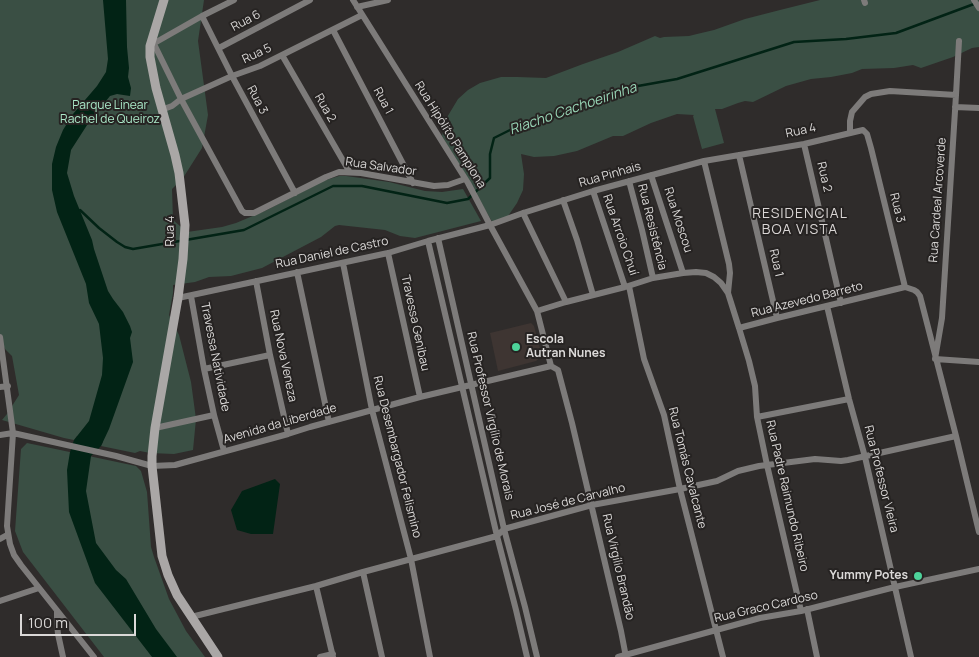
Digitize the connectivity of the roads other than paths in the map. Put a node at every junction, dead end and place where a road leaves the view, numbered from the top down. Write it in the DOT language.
graph roads {
  1 [pos="164,0"];
  2 [pos="234,0"];
  3 [pos="310,0"];
  4 [pos="353,0"];
  5 [pos="388,0"];
  6 [pos="974,0"];
  7 [pos="357,7"];
  8 [pos="979,8"];
  9 [pos="362,15"];
  10 [pos="202,16"];
  11 [pos="333,30"];
  12 [pos="959,41"];
  13 [pos="152,45"];
  14 [pos="219,48"];
  15 [pos="282,55"];
  16 [pos="232,76"];
  17 [pos="956,95"];
  18 [pos="181,99"];
  19 [pos="955,108"];
  20 [pos="979,108"];
  21 [pos="161,110"];
  22 [pos="850,133"];
  23 [pos="867,134"];
  24 [pos="804,144"];
  25 [pos="739,155"];
  26 [pos="704,161"];
  27 [pos="349,172"];
  28 [pos="651,175"];
  29 [pos="467,181"];
  30 [pos="629,181"];
  31 [pos="413,183"];
  32 [pos="593,191"];
  33 [pos="294,193"];
  34 [pos="563,200"];
  35 [pos="523,213"];
  36 [pos="490,225"];
  37 [pos="438,238"];
  38 [pos="428,240"];
  39 [pos="388,253"];
  40 [pos="344,263"];
  41 [pos="297,272"];
  42 [pos="683,272"];
  43 [pos="653,278"];
  44 [pos="256,282"];
  45 [pos="627,286"];
  46 [pos="908,288"];
  47 [pos="728,293"];
  48 [pos="593,295"];
  49 [pos="192,296"];
  50 [pos="178,298"];
  51 [pos="566,302"];
  52 [pos="841,303"];
  53 [pos="827,306"];
  54 [pos="537,311"];
  55 [pos="777,318"];
  56 [pos="739,328"];
  57 [pos="0,337"];
  58 [pos="270,355"];
  59 [pos="936,360"];
  60 [pos="979,362"];
  61 [pos="552,366"];
  62 [pos="204,369"];
  63 [pos="472,385"];
  64 [pos="8,386"];
  65 [pos="462,386"];
  66 [pos="0,387"];
  67 [pos="420,397"];
  68 [pos="849,399"];
  69 [pos="372,410"];
  70 [pos="214,415"];
  71 [pos="758,417"];
  72 [pos="330,422"];
  73 [pos="155,428"];
  74 [pos="13,433"];
  75 [pos="288,434"];
  76 [pos="0,435"];
  77 [pos="956,436"];
  78 [pos="224,451"];
  79 [pos="487,451"];
  80 [pos="478,453"];
  81 [pos="865,457"];
  82 [pos="766,465"];
  83 [pos="152,466"];
  84 [pos="680,489"];
  85 [pos="592,505"];
  86 [pos="504,529"];
  87 [pos="979,532"];
  88 [pos="7,535"];
  89 [pos="497,536"];
  90 [pos="0,539"];
  91 [pos="411,559"];
  92 [pos="979,569"];
  93 [pos="363,572"];
  94 [pos="316,586"];
  95 [pos="895,587"];
  96 [pos="39,588"];
  97 [pos="0,601"];
  98 [pos="525,607"];
  99 [pos="516,610"];
  100 [pos="804,610"];
  101 [pos="57,612"];
  102 [pos="191,616"];
  103 [pos="716,630"];
  104 [pos="333,655"];
  105 [pos="626,656"];
  106 [pos="62,657"];
  107 [pos="94,657"];
  108 [pos="218,657"];
  109 [pos="320,657"];
  110 [pos="382,657"];
  111 [pos="430,657"];
  112 [pos="526,657"];
  113 [pos="537,657"];
  114 [pos="618,657"];
  115 [pos="723,657"];
  116 [pos="817,657"];
  117 [pos="911,657"];
  1 -- 13 [label="main road, Rua 4"];
  2 -- 10 [label="street"];
  3 -- 14 [label="street, Rua 6"];
  4 -- 7 [label="street, Rua Hipólito Pamplona"];
  5 -- 7 [label="street"];
  6 -- 8 [label="street"];
  7 -- 9 [label="street, Rua Hipólito Pamplona"];
  9 -- 11 [label="street, Rua 5"];
  9 -- 29 [label="street, Rua Hipólito Pamplona"];
  10 -- 13 [label="street"];
  10 -- 14 [label="street, Rua 3"];
  11 -- 15 [label="street, Rua 5"];
  11 -- 31 [label="street, Rua 1"];
  12 -- 17 [label="street, Rua Cardeal Arcoverde"];
  13 -- 18 [label="street"];
  13 -- 21 [label="main road, Rua 4"];
  14 -- 16 [label="street, Rua 3"];
  15 -- 16 [label="street, Rua 5"];
  15 -- 27 [label="street, Rua 2"];
  16 -- 18 [label="street, Rua 5"];
  16 -- 33 [label="street, Rua 3"];
  17 -- 19 [label="street, Rua Cardeal Arcoverde"];
  17 -- 22 [label="street"];
  18 -- 21 [label="street, Rua 5"];
  18 -- 33 [label="street, Rua Salvador"];
  19 -- 20 [label="street"];
  19 -- 59 [label="street, Rua Cardeal Arcoverde"];
  21 -- 50 [label="main road, Rua 4"];
  22 -- 23 [label="street, Rua 4"];
  22 -- 24 [label="street, Rua 4"];
  23 -- 46 [label="street, Rua 3"];
  24 -- 25 [label="street, Rua 4"];
  24 -- 52 [label="street, Rua 2"];
  25 -- 26 [label="street, Rua Pinhais"];
  25 -- 55 [label="street, Rua 1"];
  26 -- 28 [label="street, Rua Pinhais"];
  26 -- 47 [label="street"];
  27 -- 31 [label="street, Rua Salvador"];
  27 -- 33 [label="street, Rua Salvador"];
  28 -- 30 [label="street, Rua Pinhais"];
  28 -- 42 [label="street, Rua Moscou"];
  29 -- 31 [label="street, Rua Salvador"];
  29 -- 36 [label="street, Rua Hipólito Pamplona"];
  30 -- 32 [label="street, Rua Pinhais"];
  30 -- 43 [label="street, Rua Resistência"];
  32 -- 34 [label="street, Rua Pinhais"];
  32 -- 45 [label="street, Rua Arroio Chuí"];
  34 -- 35 [label="street, Rua Pinhais"];
  34 -- 48 [label="street"];
  35 -- 36 [label="street, Rua Pinhais"];
  35 -- 51 [label="street"];
  36 -- 37 [label="street, Rua Daniel de Castro"];
  36 -- 54 [label="street, Rua Hipólito Pamplona"];
  37 -- 38 [label="street, Rua Daniel de Castro"];
  37 -- 63 [label="street, Rua Professor Virgílio de Morais"];
  38 -- 39 [label="street, Rua Daniel de Castro"];
  38 -- 65 [label="street, Rua Professor Virgílio de Morais"];
  39 -- 40 [label="street, Rua Daniel de Castro"];
  39 -- 67 [label="street, Travessa Genibau"];
  40 -- 41 [label="street, Rua Daniel de Castro"];
  40 -- 69 [label="street, Rua Desembargador Felismino"];
  41 -- 44 [label="street, Rua Daniel de Castro"];
  41 -- 72 [label="street"];
  42 -- 43 [label="street, Rua Azevedo Barreto"];
  42 -- 47 [label="street, Rua Azevedo Barreto"];
  43 -- 45 [label="street, Rua Azevedo Barreto"];
  44 -- 49 [label="street, Rua Daniel de Castro"];
  44 -- 58 [label="street, Rua Nova Veneza"];
  45 -- 48 [label="street, Rua Azevedo Barreto"];
  45 -- 84 [label="street, Rua Tomás Cavalcante"];
  46 -- 52 [label="street, Rua Azevedo Barreto"];
  46 -- 59 [label="street, Rua Cardeal Arcoverde"];
  47 -- 56 [label="street, Rua Azevedo Barreto"];
  48 -- 51 [label="street, Rua Azevedo Barreto"];
  49 -- 50 [label="street, Rua Daniel de Castro"];
  49 -- 62 [label="street, Travessa Natividade"];
  50 -- 73 [label="main road, Rua 4"];
  51 -- 54 [label="street, Rua Azevedo Barreto"];
  52 -- 53 [label="street, Rua Azevedo Barreto"];
  53 -- 55 [label="street, Rua Azevedo Barreto"];
  53 -- 68 [label="street, Rua Professor Vieira"];
  54 -- 61 [label="street, Rua Virgílio Brandão"];
  55 -- 56 [label="street, Rua Azevedo Barreto"];
  56 -- 71 [label="street, Rua Padre Raimundo Ribeiro"];
  57 -- 64 [label="street"];
  58 -- 62 [label="street"];
  58 -- 75 [label="street, Rua Nova Veneza"];
  59 -- 60 [label="street"];
  59 -- 77 [label="street, Rua Cardeal Arcoverde"];
  61 -- 63 [label="street, Avenida da Liberdade"];
  61 -- 85 [label="street, Rua Virgílio Brandão"];
  62 -- 70 [label="street, Travessa Natividade"];
  63 -- 65 [label="street, Avenida da Liberdade"];
  63 -- 79 [label="street, Rua Professor Virgílio de Morais"];
  64 -- 66 [label="street"];
  64 -- 74 [label="street"];
  65 -- 67 [label="street, Avenida da Liberdade"];
  65 -- 80 [label="street, Rua Professor Virgílio de Morais"];
  67 -- 69 [label="street, Avenida da Liberdade"];
  68 -- 71 [label="street"];
  68 -- 81 [label="street, Rua Professor Vieira"];
  69 -- 72 [label="street, Avenida da Liberdade"];
  69 -- 91 [label="street, Rua Desembargador Felismino"];
  70 -- 73 [label="street"];
  70 -- 78 [label="street, Travessa Natividade"];
  71 -- 82 [label="street, Rua Padre Raimundo Ribeiro"];
  72 -- 75 [label="street, Avenida da Liberdade"];
  73 -- 83 [label="main road, Rua 4"];
  74 -- 76 [label="street"];
  74 -- 83 [label="street, Avenida da Liberdade"];
  74 -- 88 [label="street"];
  75 -- 78 [label="street, Avenida da Liberdade"];
  77 -- 81 [label="street, Rua José de Carvalho"];
  77 -- 87 [label="street, Rua Cardeal Arcoverde"];
  78 -- 83 [label="street, Avenida da Liberdade"];
  79 -- 80 [label="street"];
  79 -- 86 [label="street, Rua Professor Virgílio de Morais"];
  80 -- 89 [label="street, Rua Professor Virgílio de Morais"];
  81 -- 82 [label="street, Rua José de Carvalho"];
  81 -- 95 [label="street, Rua Professor Vieira"];
  82 -- 84 [label="street, Rua José de Carvalho"];
  82 -- 100 [label="street, Rua Padre Raimundo Ribeiro"];
  83 -- 102 [label="main road, Rua 4"];
  84 -- 85 [label="street, Rua José de Carvalho"];
  84 -- 103 [label="street, Rua Tomás Cavalcante"];
  85 -- 86 [label="street, Rua José de Carvalho"];
  85 -- 105 [label="street, Rua Virgílio Brandão"];
  86 -- 89 [label="street, Rua José de Carvalho"];
  86 -- 98 [label="street, Rua Professor Virgílio de Morais"];
  88 -- 90 [label="street"];
  88 -- 96 [label="street"];
  89 -- 91 [label="street"];
  89 -- 99 [label="street, Rua Professor Virgílio de Morais"];
  91 -- 93 [label="street"];
  91 -- 111 [label="street, Rua Desembargador Felismino"];
  92 -- 95 [label="street, Rua Graco Cardoso"];
  93 -- 94 [label="street"];
  93 -- 110 [label="street"];
  94 -- 102 [label="street"];
  94 -- 104 [label="street"];
  95 -- 100 [label="street, Rua Graco Cardoso"];
  95 -- 117 [label="street, Rua Professor Vieira"];
  96 -- 97 [label="street"];
  96 -- 101 [label="street"];
  98 -- 99 [label="street"];
  98 -- 113 [label="street, Rua Professor Virgílio de Morais"];
  99 -- 112 [label="street, Rua Professor Virgílio de Morais"];
  100 -- 103 [label="street, Rua Graco Cardoso"];
  100 -- 116 [label="street, Rua Padre Raimundo Ribeiro"];
  101 -- 106 [label="street"];
  101 -- 107 [label="street"];
  102 -- 108 [label="main road, Rua 4"];
  103 -- 105 [label="street, Rua Graco Cardoso"];
  103 -- 115 [label="street, Rua Tomás Cavalcante"];
  104 -- 109 [label="street"];
  105 -- 114 [label="street, Rua Graco Cardoso"];
}
